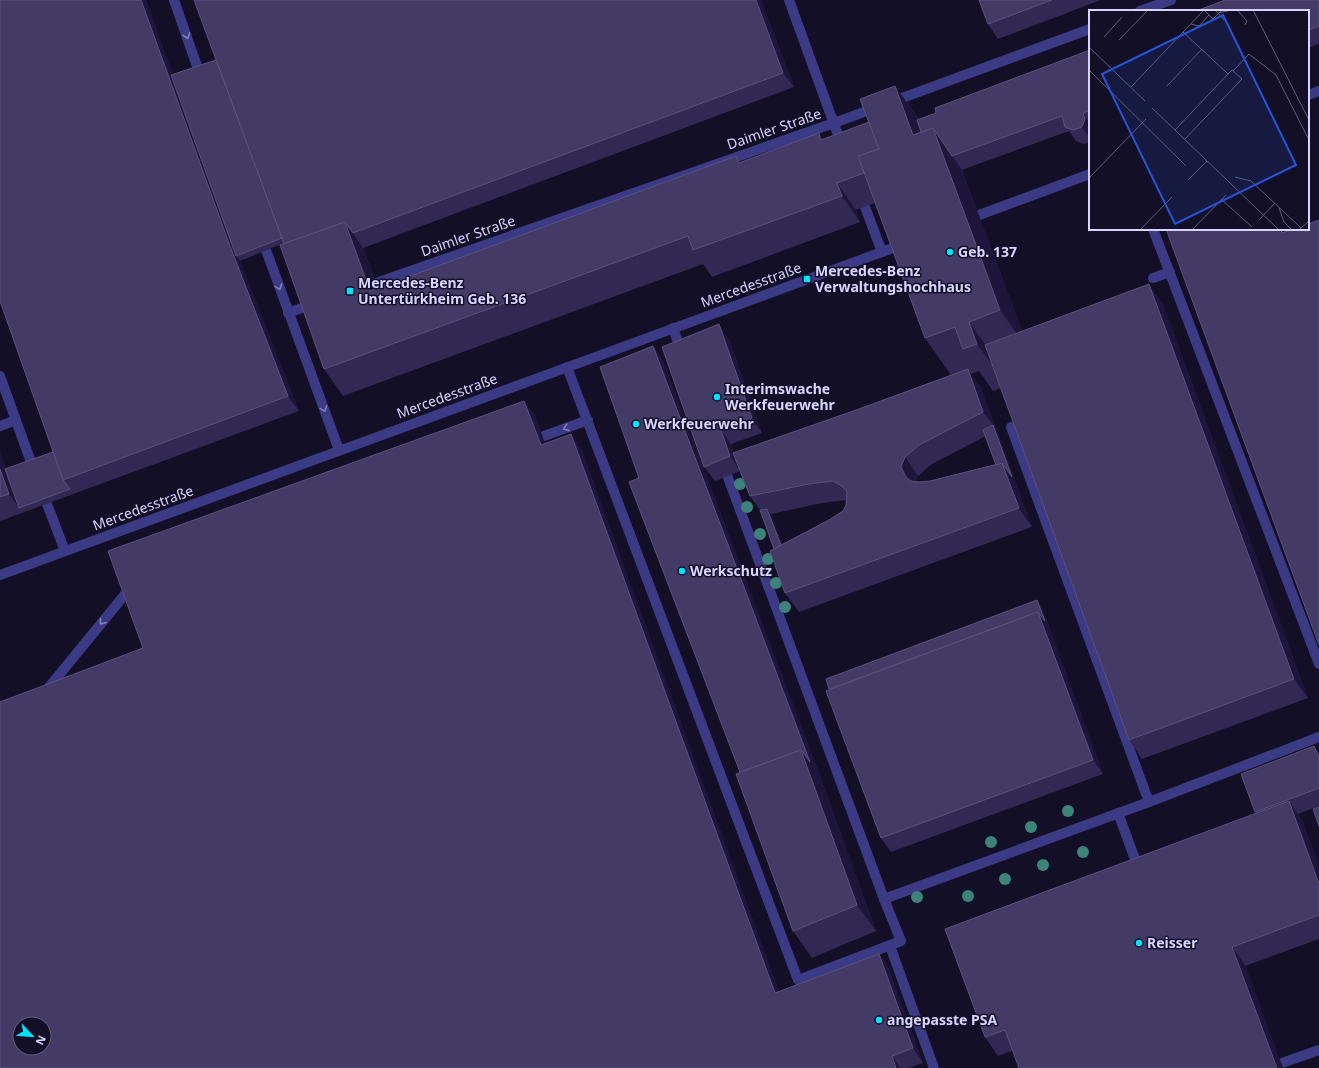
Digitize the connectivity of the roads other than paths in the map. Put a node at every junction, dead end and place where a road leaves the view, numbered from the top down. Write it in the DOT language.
graph roads {
  1 [pos="174,0"];
  2 [pos="789,0"];
  3 [pos="1172,0"];
  4 [pos="1143,10"];
  5 [pos="1089,29"];
  6 [pos="199,72"];
  7 [pos="1319,91"];
  8 [pos="1309,95"];
  9 [pos="834,123"];
  10 [pos="846,156"];
  11 [pos="1089,174"];
  12 [pos="865,207"];
  13 [pos="979,215"];
  14 [pos="1153,230"];
  15 [pos="904,244"];
  16 [pos="266,250"];
  17 [pos="882,252"];
  18 [pos="1170,272"];
  19 [pos="1153,278"];
  20 [pos="376,283"];
  21 [pos="310,305"];
  22 [pos="288,313"];
  23 [pos="673,328"];
  24 [pos="685,362"];
  25 [pos="567,367"];
  26 [pos="0,376"];
  27 [pos="16,420"];
  28 [pos="588,420"];
  29 [pos="0,426"];
  30 [pos="1011,428"];
  31 [pos="544,436"];
  32 [pos="339,450"];
  33 [pos="721,458"];
  34 [pos="32,465"];
  35 [pos="47,504"];
  36 [pos="65,551"];
  37 [pos="0,575"];
  38 [pos="127,592"];
  39 [pos="1319,664"];
  40 [pos="40,697"];
  41 [pos="1319,737"];
  42 [pos="1149,802"];
  43 [pos="1118,814"];
  44 [pos="1142,879"];
  45 [pos="884,899"];
  46 [pos="890,946"];
  47 [pos="1319,1050"];
  48 [pos="1282,1063"];
  49 [pos="934,1068"];
  1 -- 6 [label="street, one-way"];
  2 -- 9 [label="street"];
  3 -- 4 [label="street"];
  5 -- 9 [label="street, Daimler Straße"];
  7 -- 8 [label="street"];
  9 -- 10 [label="street"];
  9 -- 20 [label="street, Daimler Straße"];
  11 -- 13 [label="street"];
  12 -- 17 [label="street"];
  14 -- 18 [label="street"];
  15 -- 17 [label="street, Mercedesstraße"];
  16 -- 22 [label="street, one-way"];
  17 -- 23 [label="street, Mercedesstraße"];
  18 -- 19 [label="street"];
  18 -- 39 [label="street"];
  21 -- 22 [label="street"];
  22 -- 32 [label="street, one-way"];
  23 -- 24 [label="street"];
  23 -- 25 [label="street, Mercedesstraße"];
  25 -- 28 [label="street"];
  25 -- 32 [label="street, Mercedesstraße"];
  26 -- 27 [label="street"];
  27 -- 29 [label="street"];
  27 -- 34 [label="street"];
  28 -- 31 [label="street, one-way"];
  28 -- 46 [label="street"];
  30 -- 42 [label="street"];
  32 -- 36 [label="street, Mercedesstraße"];
  33 -- 45 [label="street"];
  35 -- 36 [label="street"];
  36 -- 37 [label="street, Mercedesstraße"];
  38 -- 40 [label="street, one-way"];
  41 -- 42 [label="street"];
  42 -- 43 [label="street"];
  43 -- 44 [label="street"];
  43 -- 45 [label="street"];
  45 -- 46 [label="street"];
  46 -- 49 [label="street"];
  47 -- 48 [label="street"];
}
